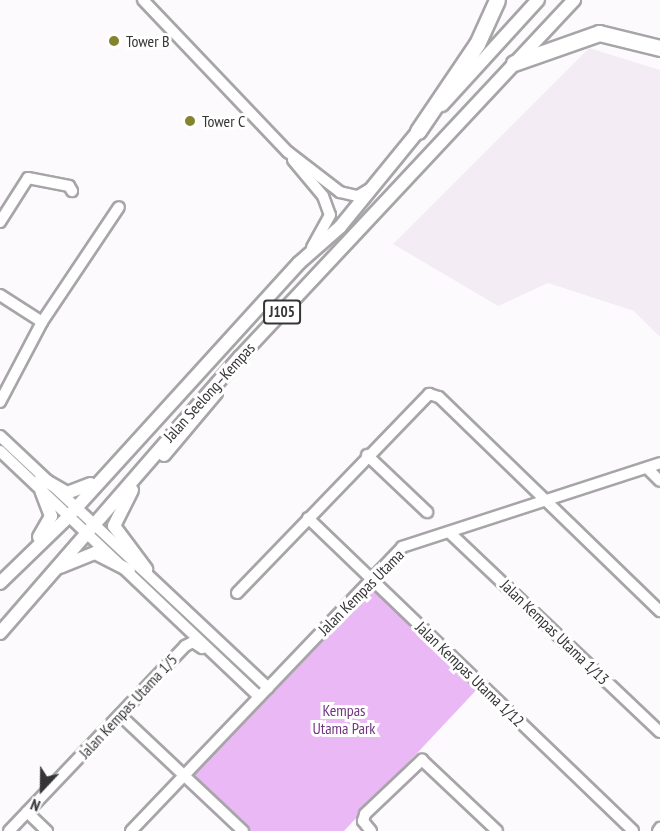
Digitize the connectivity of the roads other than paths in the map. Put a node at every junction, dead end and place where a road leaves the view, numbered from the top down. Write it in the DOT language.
graph roads {
  1 [pos="143,0"];
  2 [pos="497,0"];
  3 [pos="538,0"];
  4 [pos="574,0"];
  5 [pos="660,48"];
  6 [pos="514,63"];
  7 [pos="418,131"];
  8 [pos="288,152"];
  9 [pos="379,182"];
  10 [pos="72,192"];
  11 [pos="119,207"];
  12 [pos="0,222"];
  13 [pos="299,263"];
  14 [pos="0,295"];
  15 [pos="42,322"];
  16 [pos="240,357"];
  17 [pos="1,400"];
  18 [pos="142,433"];
  19 [pos="0,436"];
  20 [pos="0,451"];
  21 [pos="367,455"];
  22 [pos="660,463"];
  23 [pos="647,468"];
  24 [pos="41,478"];
  25 [pos="660,481"];
  26 [pos="42,492"];
  27 [pos="545,501"];
  28 [pos="75,509"];
  29 [pos="427,512"];
  30 [pos="308,518"];
  31 [pos="66,519"];
  32 [pos="92,524"];
  33 [pos="84,533"];
  34 [pos="450,533"];
  35 [pos="146,569"];
  36 [pos="129,570"];
  37 [pos="372,579"];
  38 [pos="0,581"];
  39 [pos="43,581"];
  40 [pos="237,593"];
  41 [pos="660,611"];
  42 [pos="0,633"];
  43 [pos="221,674"];
  44 [pos="268,688"];
  45 [pos="259,697"];
  46 [pos="120,715"];
  47 [pos="660,732"];
  48 [pos="184,775"];
  49 [pos="27,812"];
  50 [pos="9,831"];
  51 [pos="47,831"];
  52 [pos="131,831"];
  53 [pos="243,831"];
  54 [pos="370,831"];
  55 [pos="497,831"];
  56 [pos="633,831"];
  1 -- 8 [label="street"];
  2 -- 7 [label="highway"];
  3 -- 7 [label="main road, Jalan Seelong–Kempas / J105"];
  4 -- 6 [label="main road, Jalan Seelong–Kempas / J105"];
  5 -- 6 [label="highway"];
  6 -- 16 [label="main road, Jalan Seelong–Kempas / J105"];
  7 -- 9 [label="main road, Jalan Seelong–Kempas / J105"];
  8 -- 9 [label="street"];
  8 -- 13 [label="street"];
  9 -- 13 [label="main road, Jalan Seelong–Kempas / J105"];
  10 -- 12 [label="street"];
  11 -- 15 [label="street"];
  13 -- 18 [label="main road, Jalan Seelong–Kempas / J105"];
  14 -- 15 [label="street"];
  15 -- 17 [label="street"];
  16 -- 32 [label="main road, Jalan Seelong–Kempas / J105"];
  16 -- 35 [label="main road"];
  18 -- 24 [label="main road"];
  18 -- 28 [label="main road, Jalan Seelong–Kempas / J105"];
  19 -- 24 [label="street"];
  20 -- 26 [label="street"];
  21 -- 27 [label="street"];
  21 -- 29 [label="street"];
  21 -- 30 [label="street"];
  22 -- 23 [label="street, Jalan Kempas Utama"];
  23 -- 25 [label="street"];
  23 -- 27 [label="street, Jalan Kempas Utama"];
  24 -- 28 [label="street"];
  26 -- 31 [label="street"];
  26 -- 38 [label="main road"];
  27 -- 34 [label="street, Jalan Kempas Utama"];
  27 -- 41 [label="street"];
  28 -- 31 [label="main road, Jalan Seelong–Kempas / J105"];
  28 -- 32 [label="street"];
  30 -- 37 [label="street, Jalan Kempas Utama 1/12"];
  30 -- 40 [label="street"];
  31 -- 33 [label="street"];
  31 -- 38 [label="main road, Jalan Seelong–Kempas / J105"];
  32 -- 33 [label="main road, Jalan Seelong–Kempas / J105"];
  32 -- 35 [label="street"];
  33 -- 36 [label="street"];
  33 -- 39 [label="main road, Jalan Seelong–Kempas / J105"];
  34 -- 37 [label="street, Jalan Kempas Utama"];
  34 -- 47 [label="street, Jalan Kempas Utama 1/13"];
  35 -- 44 [label="street"];
  36 -- 39 [label="main road"];
  36 -- 45 [label="street"];
  37 -- 44 [label="street, Jalan Kempas Utama"];
  37 -- 56 [label="street, Jalan Kempas Utama 1/12"];
  39 -- 42 [label="main road, Jalan Seelong–Kempas / J105"];
  43 -- 46 [label="street, Jalan Kempas Utama 1/5"];
  44 -- 45 [label="street, Jalan Kempas Utama"];
  45 -- 48 [label="street, Jalan Kempas Utama"];
  46 -- 48 [label="street"];
  46 -- 49 [label="street, Jalan Kempas Utama 1/5"];
  48 -- 52 [label="street, Jalan Kempas Utama"];
  48 -- 53 [label="street"];
  49 -- 50 [label="street, Jalan Kempas Utama 1/5"];
  49 -- 51 [label="street"];
  54 -- 55 [label="street"];
}
